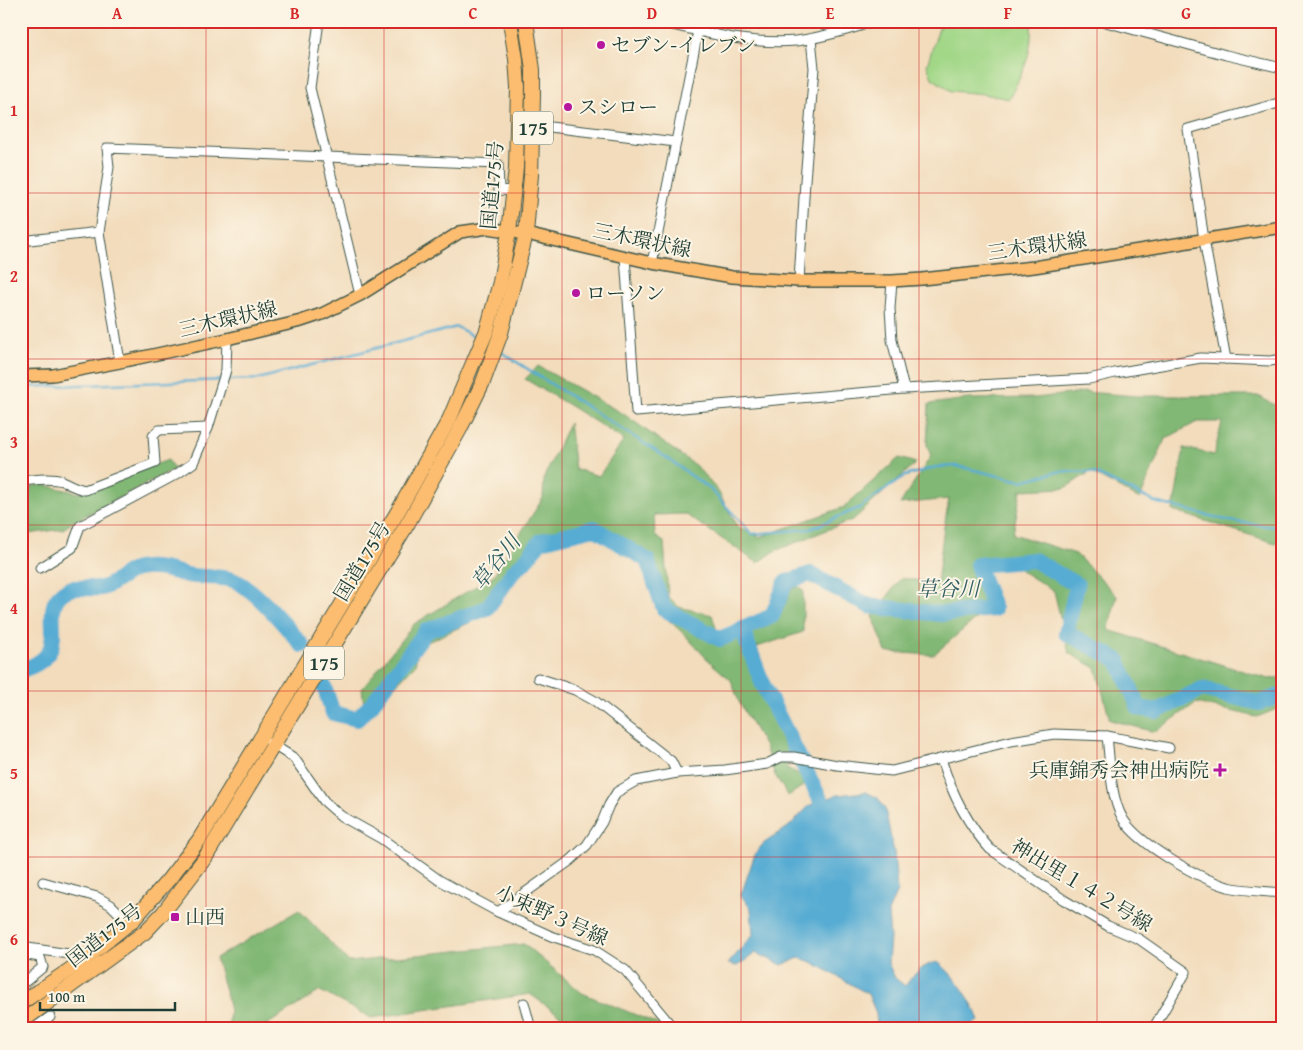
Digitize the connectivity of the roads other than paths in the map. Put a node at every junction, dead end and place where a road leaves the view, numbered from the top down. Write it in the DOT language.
graph roads {
  1 [pos="319,21"];
  2 [pos="510,21"];
  3 [pos="526,21"];
  4 [pos="656,21"];
  5 [pos="700,21"];
  6 [pos="878,21"];
  7 [pos="1102,21"];
  8 [pos="697,31"];
  9 [pos="811,38"];
  10 [pos="1282,68"];
  11 [pos="1282,102"];
  12 [pos="533,125"];
  13 [pos="676,142"];
  14 [pos="328,158"];
  15 [pos="513,191"];
  16 [pos="1282,227"];
  17 [pos="99,232"];
  18 [pos="509,232"];
  19 [pos="526,234"];
  20 [pos="21,240"];
  21 [pos="1204,240"];
  22 [pos="625,257"];
  23 [pos="652,263"];
  24 [pos="799,280"];
  25 [pos="892,281"];
  26 [pos="360,295"];
  27 [pos="227,339"];
  28 [pos="1226,359"];
  29 [pos="1282,359"];
  30 [pos="120,362"];
  31 [pos="21,376"];
  32 [pos="904,389"];
  33 [pos="208,428"];
  34 [pos="21,481"];
  35 [pos="40,568"];
  36 [pos="538,678"];
  37 [pos="1107,736"];
  38 [pos="262,737"];
  39 [pos="274,746"];
  40 [pos="1169,748"];
  41 [pos="941,759"];
  42 [pos="677,773"];
  43 [pos="43,882"];
  44 [pos="1282,893"];
  45 [pos="498,912"];
  46 [pos="129,923"];
  47 [pos="21,946"];
  48 [pos="21,954"];
  49 [pos="81,962"];
  50 [pos="26,981"];
  51 [pos="21,1003"];
  52 [pos="524,1003"];
  53 [pos="50,1017"];
  54 [pos="21,1022"];
  55 [pos="33,1029"];
  56 [pos="531,1029"];
  57 [pos="674,1029"];
  58 [pos="1153,1029"];
  1 -- 14 [label="street"];
  2 -- 15 [label="highway, 国道175号 / 175"];
  3 -- 12 [label="highway, 国道175号 / 175"];
  4 -- 8 [label="street"];
  5 -- 8 [label="street"];
  6 -- 9 [label="street"];
  7 -- 10 [label="street"];
  8 -- 9 [label="street"];
  8 -- 13 [label="street"];
  9 -- 24 [label="street"];
  11 -- 21 [label="street"];
  12 -- 13 [label="street"];
  12 -- 19 [label="highway, 国道175号 / 175"];
  13 -- 23 [label="street"];
  14 -- 15 [label="street"];
  14 -- 17 [label="street"];
  14 -- 26 [label="street"];
  15 -- 18 [label="highway, 国道175号 / 175"];
  16 -- 21 [label="main road, 三木環状線"];
  17 -- 20 [label="street"];
  17 -- 30 [label="street"];
  18 -- 19 [label="main road, 三木環状線"];
  18 -- 26 [label="main road, 三木環状線"];
  18 -- 38 [label="highway, 国道175号 / 175"];
  19 -- 22 [label="main road, 三木環状線"];
  19 -- 39 [label="highway, 国道175号 / 175"];
  21 -- 25 [label="main road, 三木環状線"];
  21 -- 28 [label="street"];
  22 -- 23 [label="main road, 三木環状線"];
  22 -- 32 [label="street"];
  23 -- 24 [label="main road, 三木環状線"];
  24 -- 25 [label="main road, 三木環状線"];
  25 -- 32 [label="street"];
  26 -- 27 [label="main road, 三木環状線"];
  27 -- 30 [label="main road, 三木環状線"];
  27 -- 33 [label="street"];
  28 -- 29 [label="street"];
  28 -- 32 [label="street"];
  30 -- 31 [label="main road, 三木環状線"];
  33 -- 34 [label="street"];
  33 -- 35 [label="street"];
  36 -- 42 [label="street"];
  37 -- 40 [label="street"];
  37 -- 41 [label="street"];
  37 -- 44 [label="street"];
  38 -- 39 [label="street, 小束野３号線"];
  38 -- 46 [label="highway, 国道175号 / 175"];
  39 -- 45 [label="street, 小束野３号線"];
  39 -- 54 [label="highway, 国道175号 / 175"];
  41 -- 42 [label="street"];
  41 -- 58 [label="street, 神出里１４２号線"];
  42 -- 45 [label="street"];
  43 -- 46 [label="street"];
  45 -- 57 [label="street, 小束野３号線"];
  46 -- 49 [label="highway, 国道175号 / 175"];
  47 -- 49 [label="street"];
  48 -- 50 [label="street"];
  49 -- 51 [label="highway, 国道175号 / 175"];
  52 -- 56 [label="street"];
  53 -- 55 [label="street"];
}
